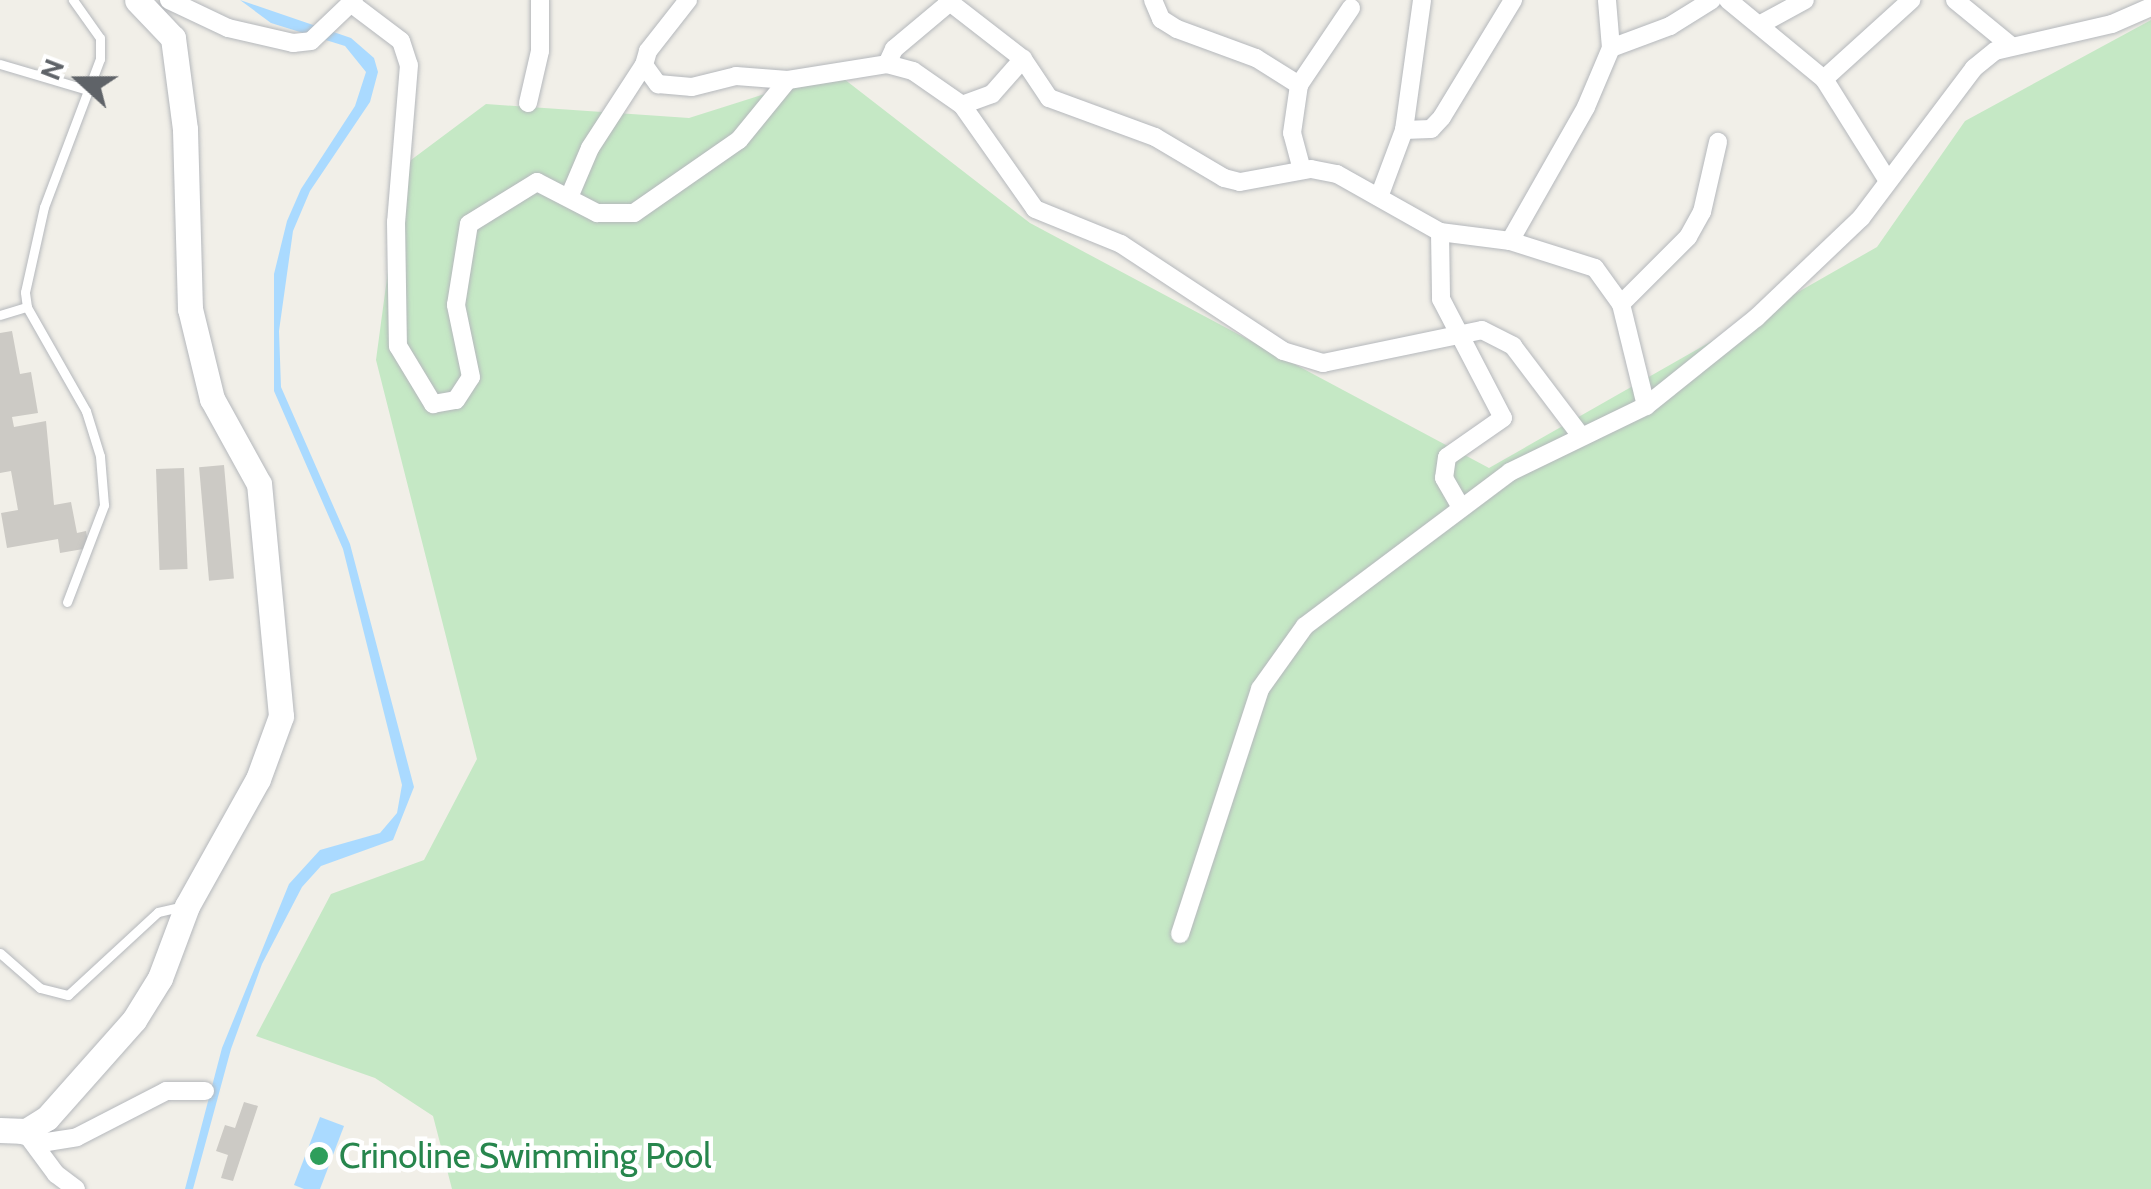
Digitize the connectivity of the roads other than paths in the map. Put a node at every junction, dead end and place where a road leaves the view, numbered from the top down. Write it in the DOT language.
graph roads {
  1 [pos="73,0"];
  2 [pos="137,0"];
  3 [pos="168,0"];
  4 [pos="540,0"];
  5 [pos="688,0"];
  6 [pos="1153,0"];
  7 [pos="1422,0"];
  8 [pos="1512,0"];
  9 [pos="1607,0"];
  10 [pos="1712,0"];
  11 [pos="1728,0"];
  12 [pos="1806,0"];
  13 [pos="1910,0"];
  14 [pos="1955,0"];
  15 [pos="948,1"];
  16 [pos="353,2"];
  17 [pos="2151,7"];
  18 [pos="1351,8"];
  19 [pos="1761,24"];
  20 [pos="2010,45"];
  21 [pos="1611,48"];
  22 [pos="1022,59"];
  23 [pos="0,64"];
  24 [pos="886,64"];
  25 [pos="644,65"];
  26 [pos="1824,79"];
  27 [pos="788,80"];
  28 [pos="1299,86"];
  29 [pos="88,90"];
  30 [pos="528,103"];
  31 [pos="962,106"];
  32 [pos="1404,130"];
  33 [pos="1718,142"];
  34 [pos="1302,170"];
  35 [pos="1888,182"];
  36 [pos="570,195"];
  37 [pos="1379,197"];
  38 [pos="1440,232"];
  39 [pos="1510,242"];
  40 [pos="1621,304"];
  41 [pos="27,307"];
  42 [pos="0,315"];
  43 [pos="1454,332"];
  44 [pos="1646,406"];
  45 [pos="1581,436"];
  46 [pos="1460,506"];
  47 [pos="67,602"];
  48 [pos="186,906"];
  49 [pos="1180,934"];
  50 [pos="0,953"];
  51 [pos="205,1090"];
  52 [pos="13,1134"];
  53 [pos="76,1189"];
  1 -- 29 [label="lane"];
  2 -- 48 [label="street"];
  3 -- 16 [label="street"];
  4 -- 30 [label="street"];
  5 -- 25 [label="street"];
  6 -- 28 [label="street"];
  7 -- 32 [label="street"];
  8 -- 32 [label="street"];
  9 -- 21 [label="street"];
  10 -- 21 [label="street"];
  11 -- 19 [label="street"];
  12 -- 19 [label="street"];
  13 -- 26 [label="street"];
  14 -- 20 [label="street"];
  15 -- 22 [label="street"];
  15 -- 24 [label="street"];
  16 -- 36 [label="street"];
  17 -- 20 [label="street"];
  18 -- 28 [label="street"];
  19 -- 26 [label="street"];
  20 -- 35 [label="street"];
  21 -- 39 [label="street"];
  22 -- 31 [label="street"];
  22 -- 34 [label="street"];
  23 -- 29 [label="lane"];
  24 -- 27 [label="street"];
  24 -- 31 [label="street"];
  25 -- 27 [label="street"];
  25 -- 36 [label="street"];
  26 -- 35 [label="street"];
  27 -- 36 [label="street"];
  28 -- 34 [label="street"];
  29 -- 41 [label="lane"];
  31 -- 43 [label="street"];
  32 -- 37 [label="street"];
  33 -- 40 [label="street"];
  34 -- 37 [label="street"];
  35 -- 44 [label="street"];
  37 -- 38 [label="street"];
  38 -- 39 [label="street"];
  38 -- 43 [label="street"];
  39 -- 40 [label="street"];
  40 -- 44 [label="street"];
  41 -- 42 [label="lane"];
  41 -- 47 [label="lane"];
  43 -- 45 [label="street"];
  43 -- 46 [label="street"];
  44 -- 45 [label="street"];
  45 -- 46 [label="street"];
  46 -- 49 [label="street"];
  48 -- 50 [label="lane"];
  48 -- 52 [label="street"];
  51 -- 52 [label="street"];
  52 -- 53 [label="street"];
}
